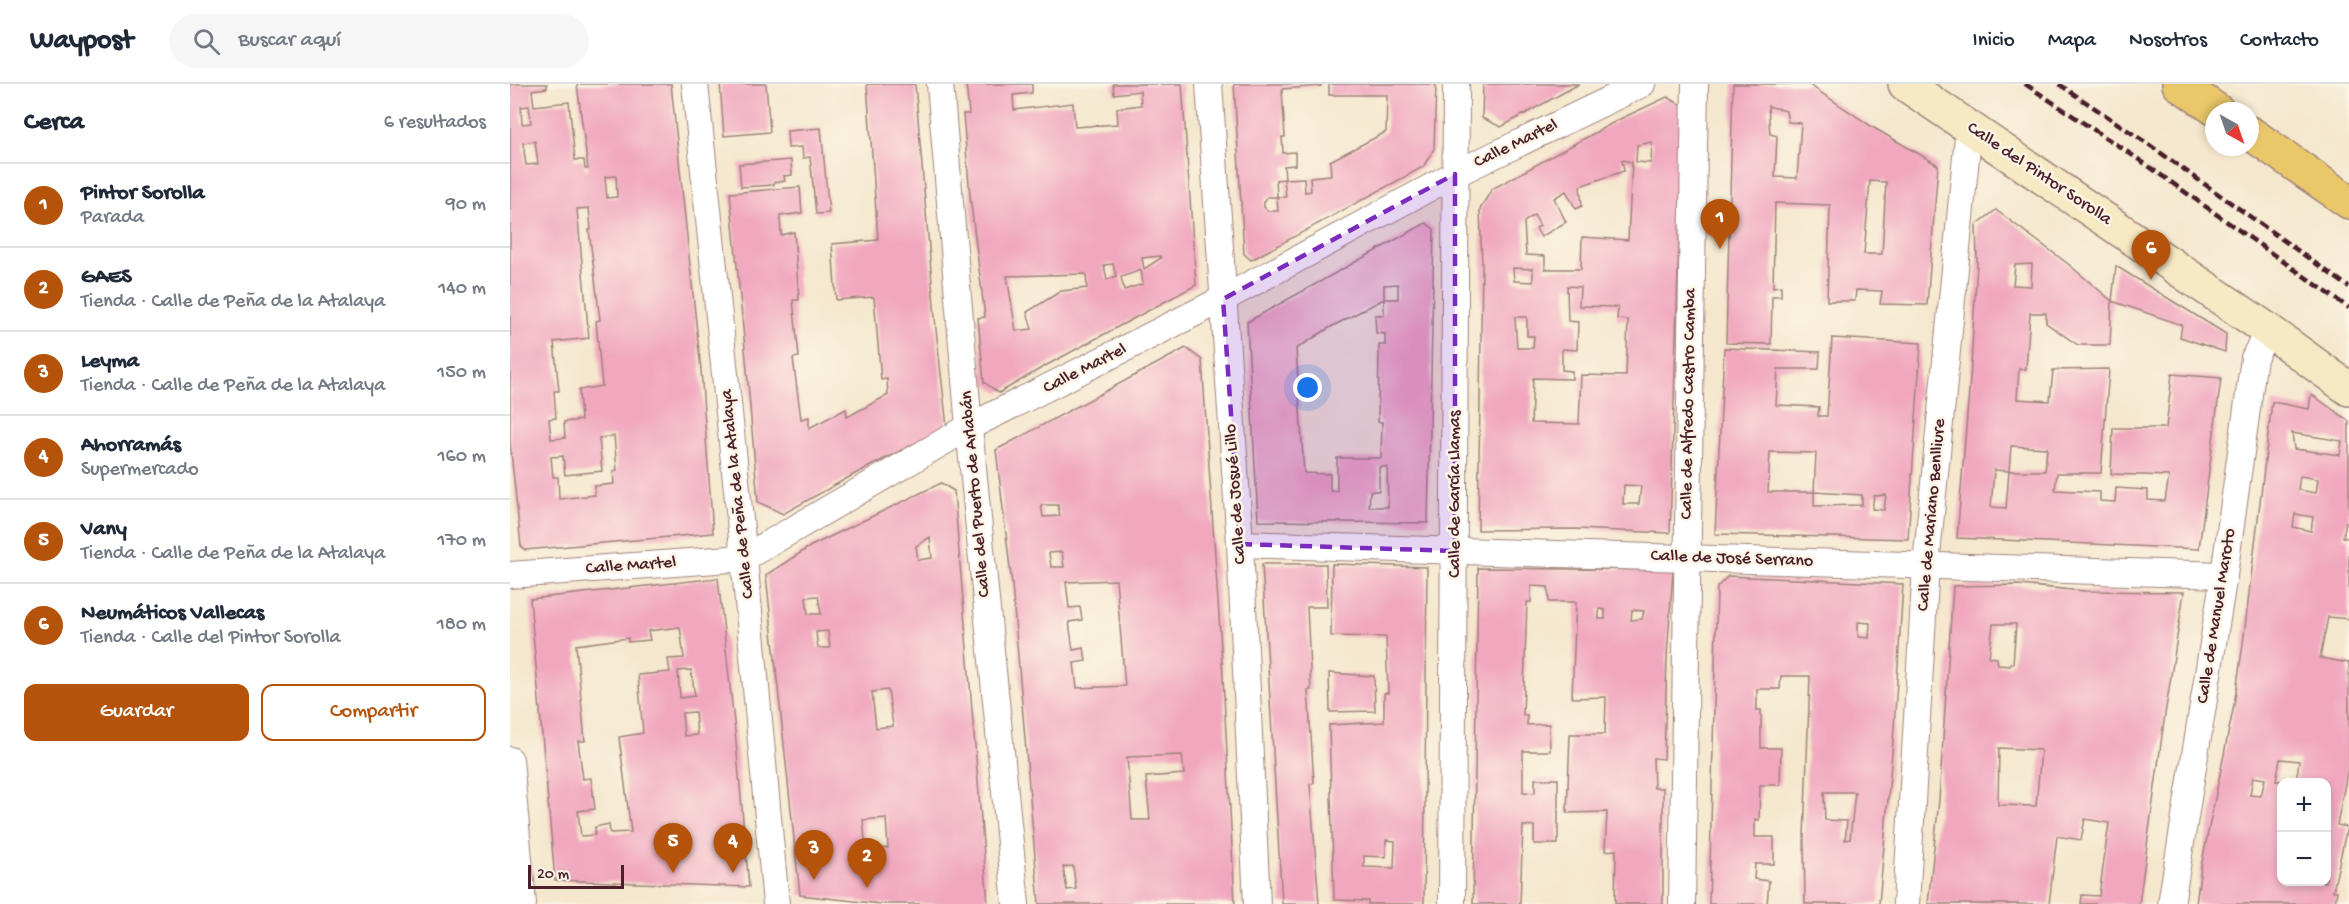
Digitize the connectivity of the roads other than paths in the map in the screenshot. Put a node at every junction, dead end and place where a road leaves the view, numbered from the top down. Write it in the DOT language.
graph roads {
  1 [pos="695,84"];
  2 [pos="940,84"];
  3 [pos="1209,84"];
  4 [pos="1456,84"];
  5 [pos="1642,84"];
  6 [pos="1695,84"];
  7 [pos="1905,84"];
  8 [pos="2179,84"];
  9 [pos="2205,102"];
  10 [pos="1969,126"];
  11 [pos="2259,139"];
  12 [pos="1455,174"];
  13 [pos="2349,201"];
  14 [pos="1223,299"];
  15 [pos="2268,330"];
  16 [pos="2349,389"];
  17 [pos="969,427"];
  18 [pos="1240,544"];
  19 [pos="1455,550"];
  20 [pos="744,558"];
  21 [pos="1686,558"];
  22 [pos="1926,565"];
  23 [pos="510,575"];
  24 [pos="2224,575"];
  25 [pos="510,760"];
  26 [pos="523,904"];
  27 [pos="776,904"];
  28 [pos="1016,904"];
  29 [pos="1257,904"];
  30 [pos="1452,904"];
  31 [pos="1682,904"];
  32 [pos="1905,904"];
  33 [pos="2171,904"];
  1 -- 20 [label="street, Calle de Peña de la Atalaya"];
  2 -- 17 [label="street, Calle del Puerto de Arlabán"];
  3 -- 14 [label="street, Calle de Josué Lillo"];
  4 -- 12 [label="street, Calle de García Llamas"];
  5 -- 12 [label="street, Calle Martel"];
  6 -- 21 [label="street, Calle de Alfredo Castro Camba"];
  7 -- 10 [label="street, Calle del Pintor Sorolla"];
  8 -- 9 [label="main road"];
  10 -- 15 [label="street, Calle del Pintor Sorolla"];
  10 -- 22 [label="street, Calle de Mariano Benlliure"];
  11 -- 13 [label="main road"];
  12 -- 14 [label="street, Calle Martel"];
  12 -- 19 [label="street, Calle de García Llamas"];
  14 -- 17 [label="street, Calle Martel"];
  14 -- 18 [label="street, Calle de Josué Lillo"];
  15 -- 16 [label="street, Calle del Pintor Sorolla"];
  15 -- 24 [label="street, Calle de Manuel Maroto"];
  17 -- 20 [label="street, Calle Martel"];
  17 -- 28 [label="street, Calle del Puerto de Arlabán"];
  18 -- 19 [label="street, Calle de José Serrano"];
  18 -- 29 [label="street, Calle de Josué Lillo"];
  19 -- 21 [label="street, Calle de José Serrano"];
  19 -- 30 [label="street, Calle de García Llamas"];
  20 -- 23 [label="street, Calle Martel"];
  20 -- 27 [label="street, Calle de Peña de la Atalaya"];
  21 -- 22 [label="street, Calle de José Serrano"];
  21 -- 31 [label="street, Calle de Alfredo Castro Camba"];
  22 -- 24 [label="street, Calle de José Serrano"];
  22 -- 32 [label="street, Calle de Mariano Benlliure"];
  24 -- 33 [label="street, Calle de Manuel Maroto"];
  25 -- 26 [label="street"];
}
